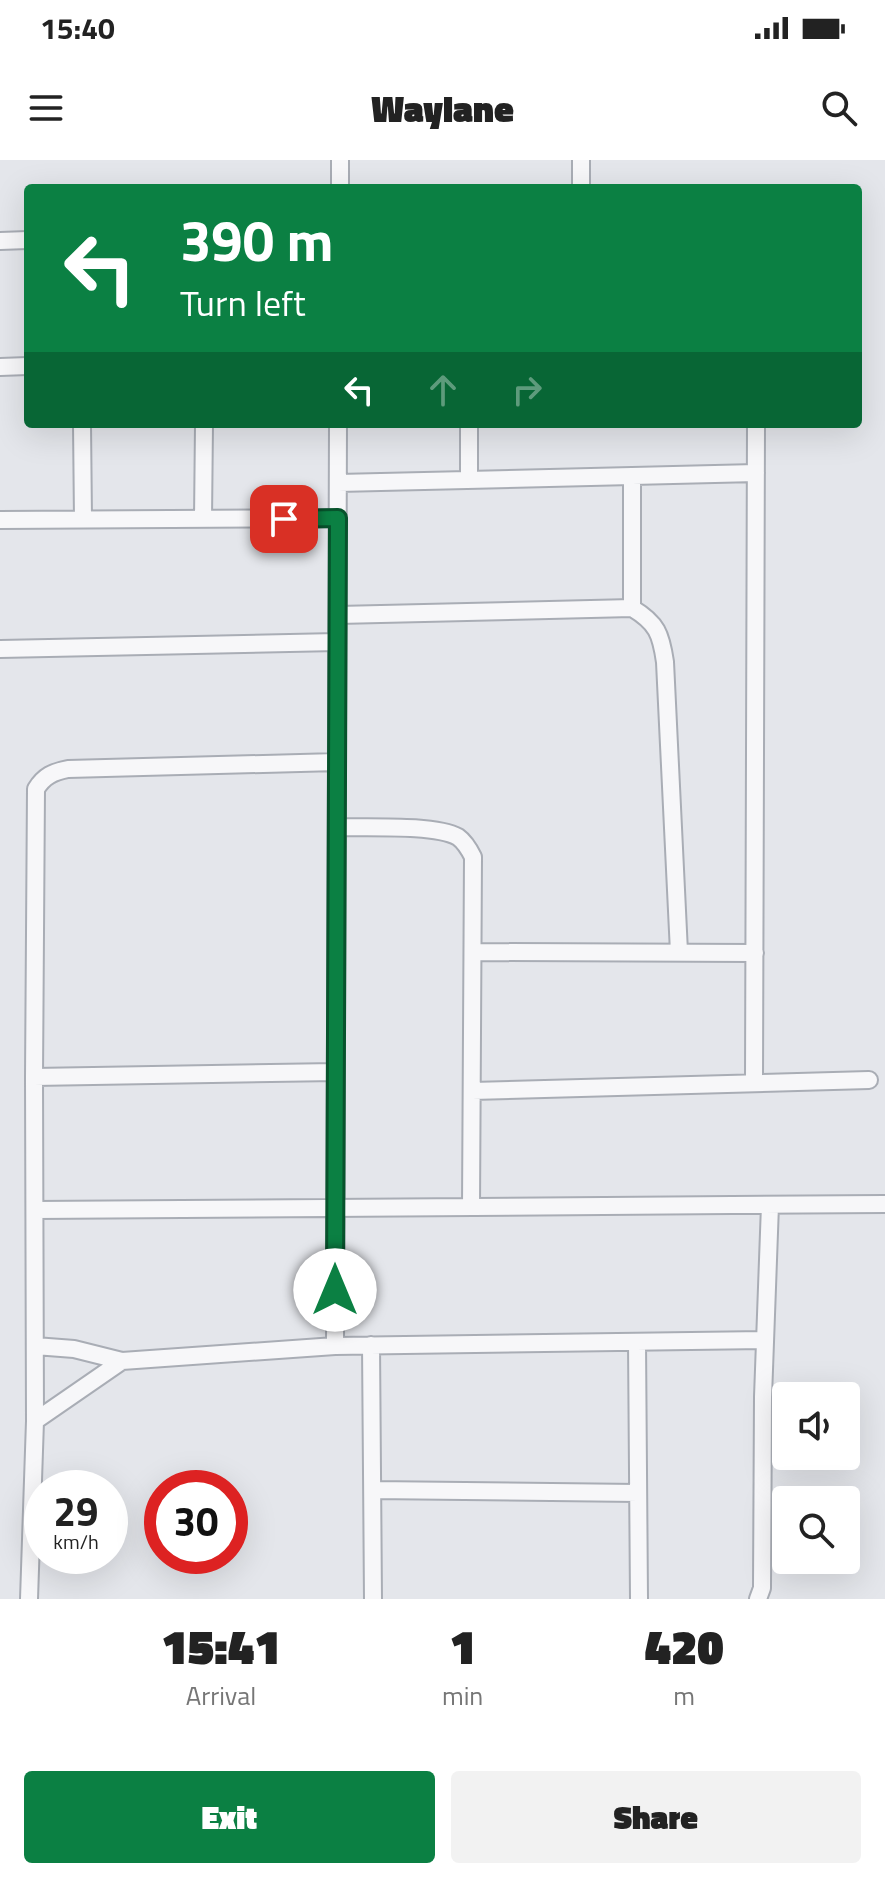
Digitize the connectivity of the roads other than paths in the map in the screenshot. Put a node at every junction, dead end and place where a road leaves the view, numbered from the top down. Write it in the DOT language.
graph roads {
  1 [pos="340,160"];
  2 [pos="581,160"];
  3 [pos="340,184"];
  4 [pos="581,184"];
  5 [pos="24,240"];
  6 [pos="0,241"];
  7 [pos="24,366"];
  8 [pos="0,367"];
  9 [pos="82,428"];
  10 [pos="204,428"];
  11 [pos="338,428"];
  12 [pos="469,428"];
  13 [pos="756,428"];
  14 [pos="756,473"];
  15 [pos="632,476"];
  16 [pos="469,480"];
  17 [pos="338,483"];
  18 [pos="338,518"];
  19 [pos="83,519"];
  20 [pos="203,519"];
  21 [pos="0,520"];
  22 [pos="632,608"];
  23 [pos="338,615"];
  24 [pos="337,642"];
  25 [pos="0,649"];
  26 [pos="337,762"];
  27 [pos="337,827"];
  28 [pos="473,952"];
  29 [pos="679,952"];
  30 [pos="755,953"];
  31 [pos="336,1072"];
  32 [pos="34,1077"];
  33 [pos="869,1080"];
  34 [pos="754,1081"];
  35 [pos="472,1091"];
  36 [pos="885,1204"];
  37 [pos="770,1205"];
  38 [pos="335,1207"];
  39 [pos="471,1207"];
  40 [pos="35,1210"];
  41 [pos="765,1340"];
  42 [pos="637,1342"];
  43 [pos="371,1345"];
  44 [pos="35,1346"];
  45 [pos="335,1346"];
  46 [pos="122,1361"];
  47 [pos="35,1421"];
  48 [pos="373,1490"];
  49 [pos="638,1493"];
  50 [pos="29,1599"];
  51 [pos="373,1599"];
  52 [pos="639,1599"];
  53 [pos="758,1599"];
  1 -- 3 [label="street"];
  2 -- 4 [label="street"];
  5 -- 6 [label="street"];
  7 -- 8 [label="street"];
  9 -- 19 [label="street"];
  10 -- 20 [label="street"];
  11 -- 17 [label="street"];
  12 -- 16 [label="street"];
  13 -- 14 [label="street"];
  14 -- 15 [label="street"];
  14 -- 30 [label="street"];
  15 -- 16 [label="street"];
  15 -- 22 [label="street"];
  16 -- 17 [label="street"];
  17 -- 18 [label="street"];
  18 -- 20 [label="street"];
  18 -- 23 [label="street"];
  19 -- 20 [label="street"];
  19 -- 21 [label="street"];
  22 -- 23 [label="street"];
  22 -- 29 [label="street"];
  23 -- 24 [label="street"];
  24 -- 25 [label="street"];
  24 -- 26 [label="street"];
  26 -- 27 [label="street"];
  26 -- 32 [label="street"];
  27 -- 28 [label="street"];
  27 -- 31 [label="street"];
  28 -- 29 [label="street"];
  28 -- 35 [label="street"];
  29 -- 30 [label="street"];
  30 -- 34 [label="street"];
  31 -- 32 [label="street"];
  31 -- 38 [label="street"];
  32 -- 40 [label="street"];
  33 -- 34 [label="street"];
  34 -- 35 [label="street"];
  35 -- 39 [label="street"];
  36 -- 37 [label="street"];
  37 -- 39 [label="street"];
  37 -- 41 [label="street"];
  38 -- 39 [label="street"];
  38 -- 40 [label="street"];
  38 -- 45 [label="street"];
  40 -- 44 [label="street"];
  41 -- 42 [label="street"];
  41 -- 53 [label="street"];
  42 -- 43 [label="street"];
  42 -- 49 [label="street"];
  43 -- 45 [label="street"];
  43 -- 48 [label="street"];
  44 -- 46 [label="street"];
  44 -- 47 [label="street"];
  45 -- 46 [label="street"];
  46 -- 47 [label="street"];
  47 -- 50 [label="street"];
  48 -- 49 [label="street"];
  48 -- 51 [label="street"];
  49 -- 52 [label="street"];
}
